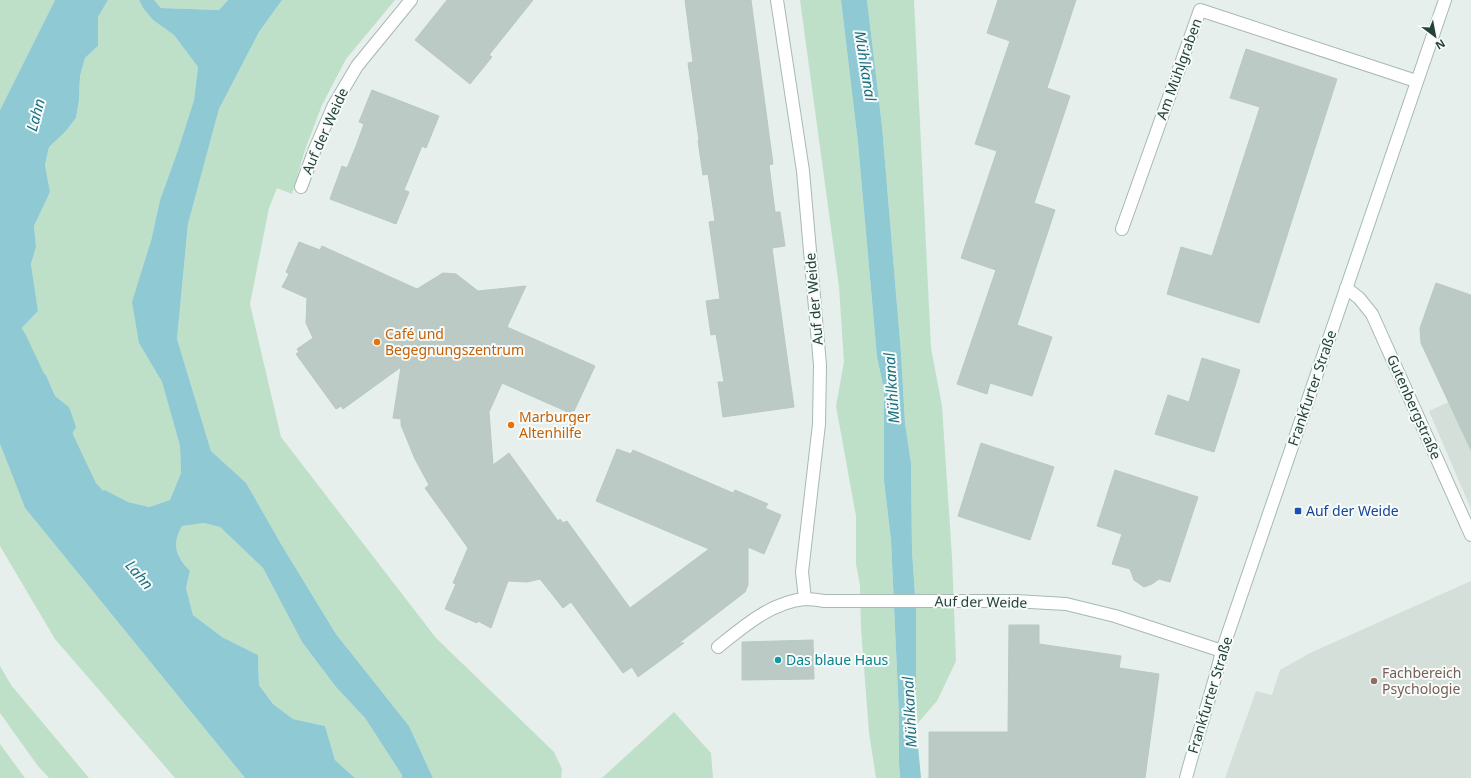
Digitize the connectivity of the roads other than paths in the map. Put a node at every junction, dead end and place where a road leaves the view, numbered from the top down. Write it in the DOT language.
graph roads {
  1 [pos="410,0"];
  2 [pos="777,0"];
  3 [pos="1444,0"];
  4 [pos="1416,81"];
  5 [pos="301,187"];
  6 [pos="1122,229"];
  7 [pos="1346,288"];
  8 [pos="1471,535"];
  9 [pos="805,599"];
  10 [pos="718,646"];
  11 [pos="1222,651"];
  12 [pos="1186,778"];
  1 -- 5 [label="street, Auf der Weide"];
  2 -- 9 [label="street, Auf der Weide"];
  3 -- 4 [label="street, Frankfurter Straße"];
  4 -- 6 [label="street, Am Mühlgraben"];
  4 -- 7 [label="street, Frankfurter Straße"];
  7 -- 8 [label="street, Gutenbergstraße"];
  7 -- 11 [label="street, Frankfurter Straße"];
  9 -- 10 [label="street, Auf der Weide"];
  9 -- 11 [label="street, Auf der Weide"];
  11 -- 12 [label="street, Frankfurter Straße"];
}
